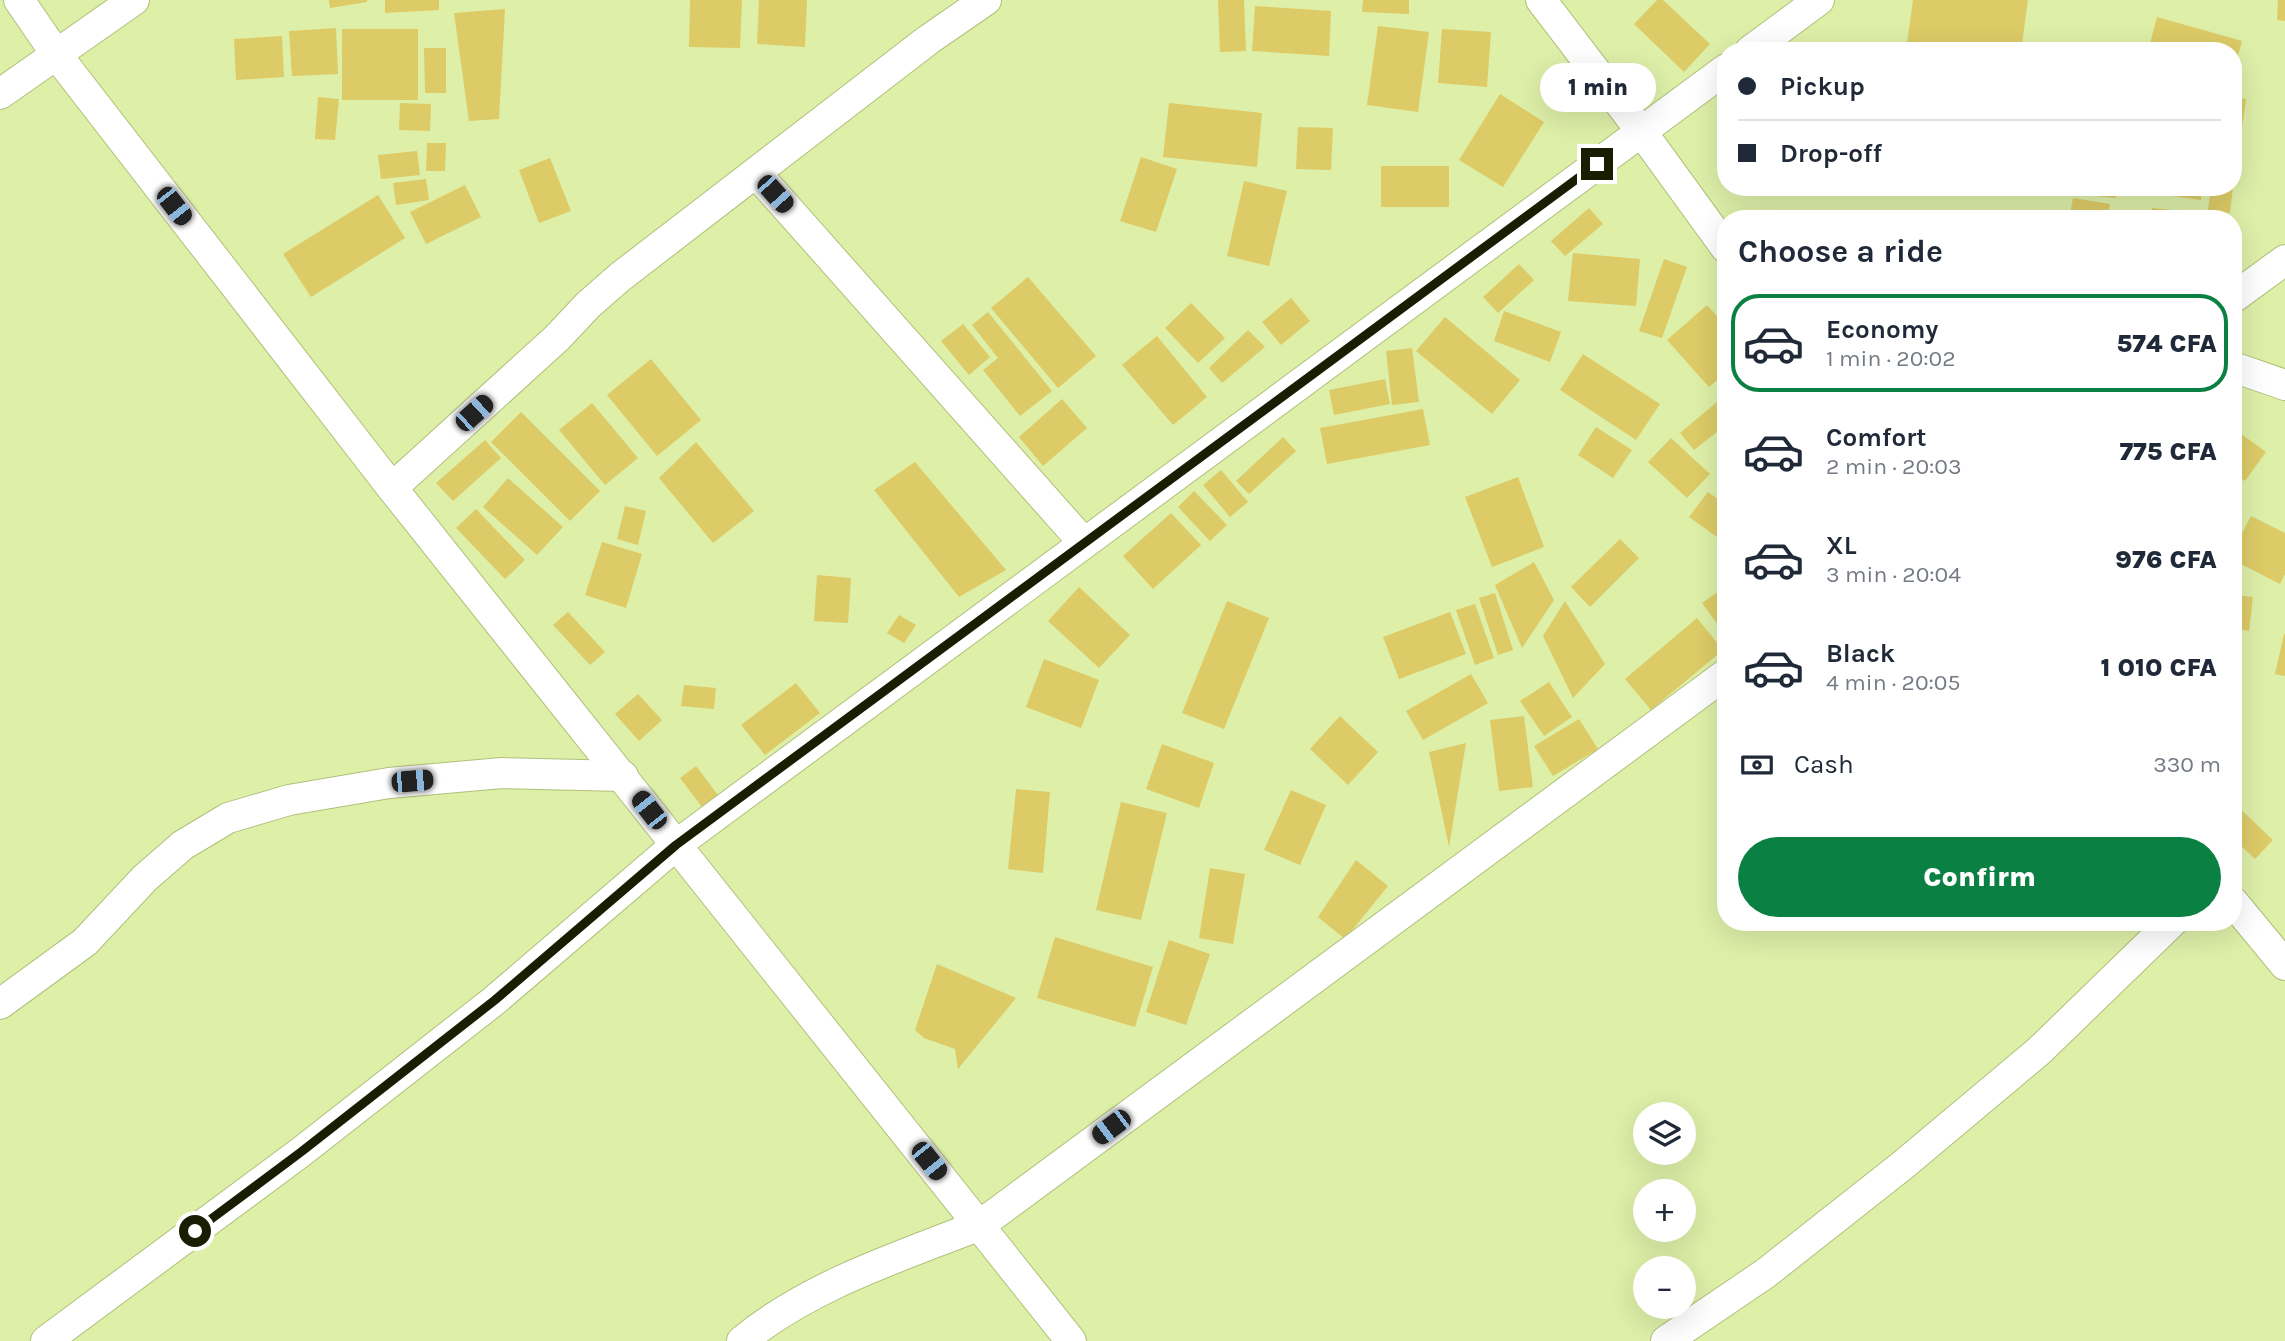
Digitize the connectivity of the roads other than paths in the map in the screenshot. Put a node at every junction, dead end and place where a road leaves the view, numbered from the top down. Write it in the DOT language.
graph roads {
  1 [pos="19,0"];
  2 [pos="134,0"];
  3 [pos="986,0"];
  4 [pos="1541,0"];
  5 [pos="1819,0"];
  6 [pos="1762,42"];
  7 [pos="56,54"];
  8 [pos="1717,76"];
  9 [pos="0,94"];
  10 [pos="1641,131"];
  11 [pos="756,173"];
  12 [pos="1717,236"];
  13 [pos="2285,260"];
  14 [pos="2242,292"];
  15 [pos="2242,370"];
  16 [pos="2285,385"];
  17 [pos="392,488"];
  18 [pos="1084,543"];
  19 [pos="1717,681"];
  20 [pos="623,776"];
  21 [pos="676,845"];
  22 [pos="2242,913"];
  23 [pos="2163,931"];
  24 [pos="2285,965"];
  25 [pos="0,1004"];
  26 [pos="980,1224"];
  27 [pos="46,1341"];
  28 [pos="742,1341"];
  29 [pos="1071,1341"];
  30 [pos="1666,1341"];
  1 -- 7 [label="street"];
  2 -- 7 [label="street"];
  3 -- 11 [label="street"];
  4 -- 10 [label="street"];
  5 -- 6 [label="street"];
  7 -- 9 [label="street"];
  7 -- 17 [label="street"];
  8 -- 10 [label="street"];
  10 -- 12 [label="street"];
  10 -- 18 [label="street"];
  11 -- 17 [label="street"];
  11 -- 18 [label="street"];
  13 -- 14 [label="street"];
  15 -- 16 [label="street"];
  17 -- 20 [label="street"];
  18 -- 21 [label="street"];
  19 -- 26 [label="street"];
  20 -- 21 [label="street"];
  20 -- 25 [label="street"];
  21 -- 26 [label="street"];
  21 -- 27 [label="street"];
  22 -- 24 [label="street"];
  23 -- 30 [label="street"];
  26 -- 28 [label="street"];
  26 -- 29 [label="street"];
}
